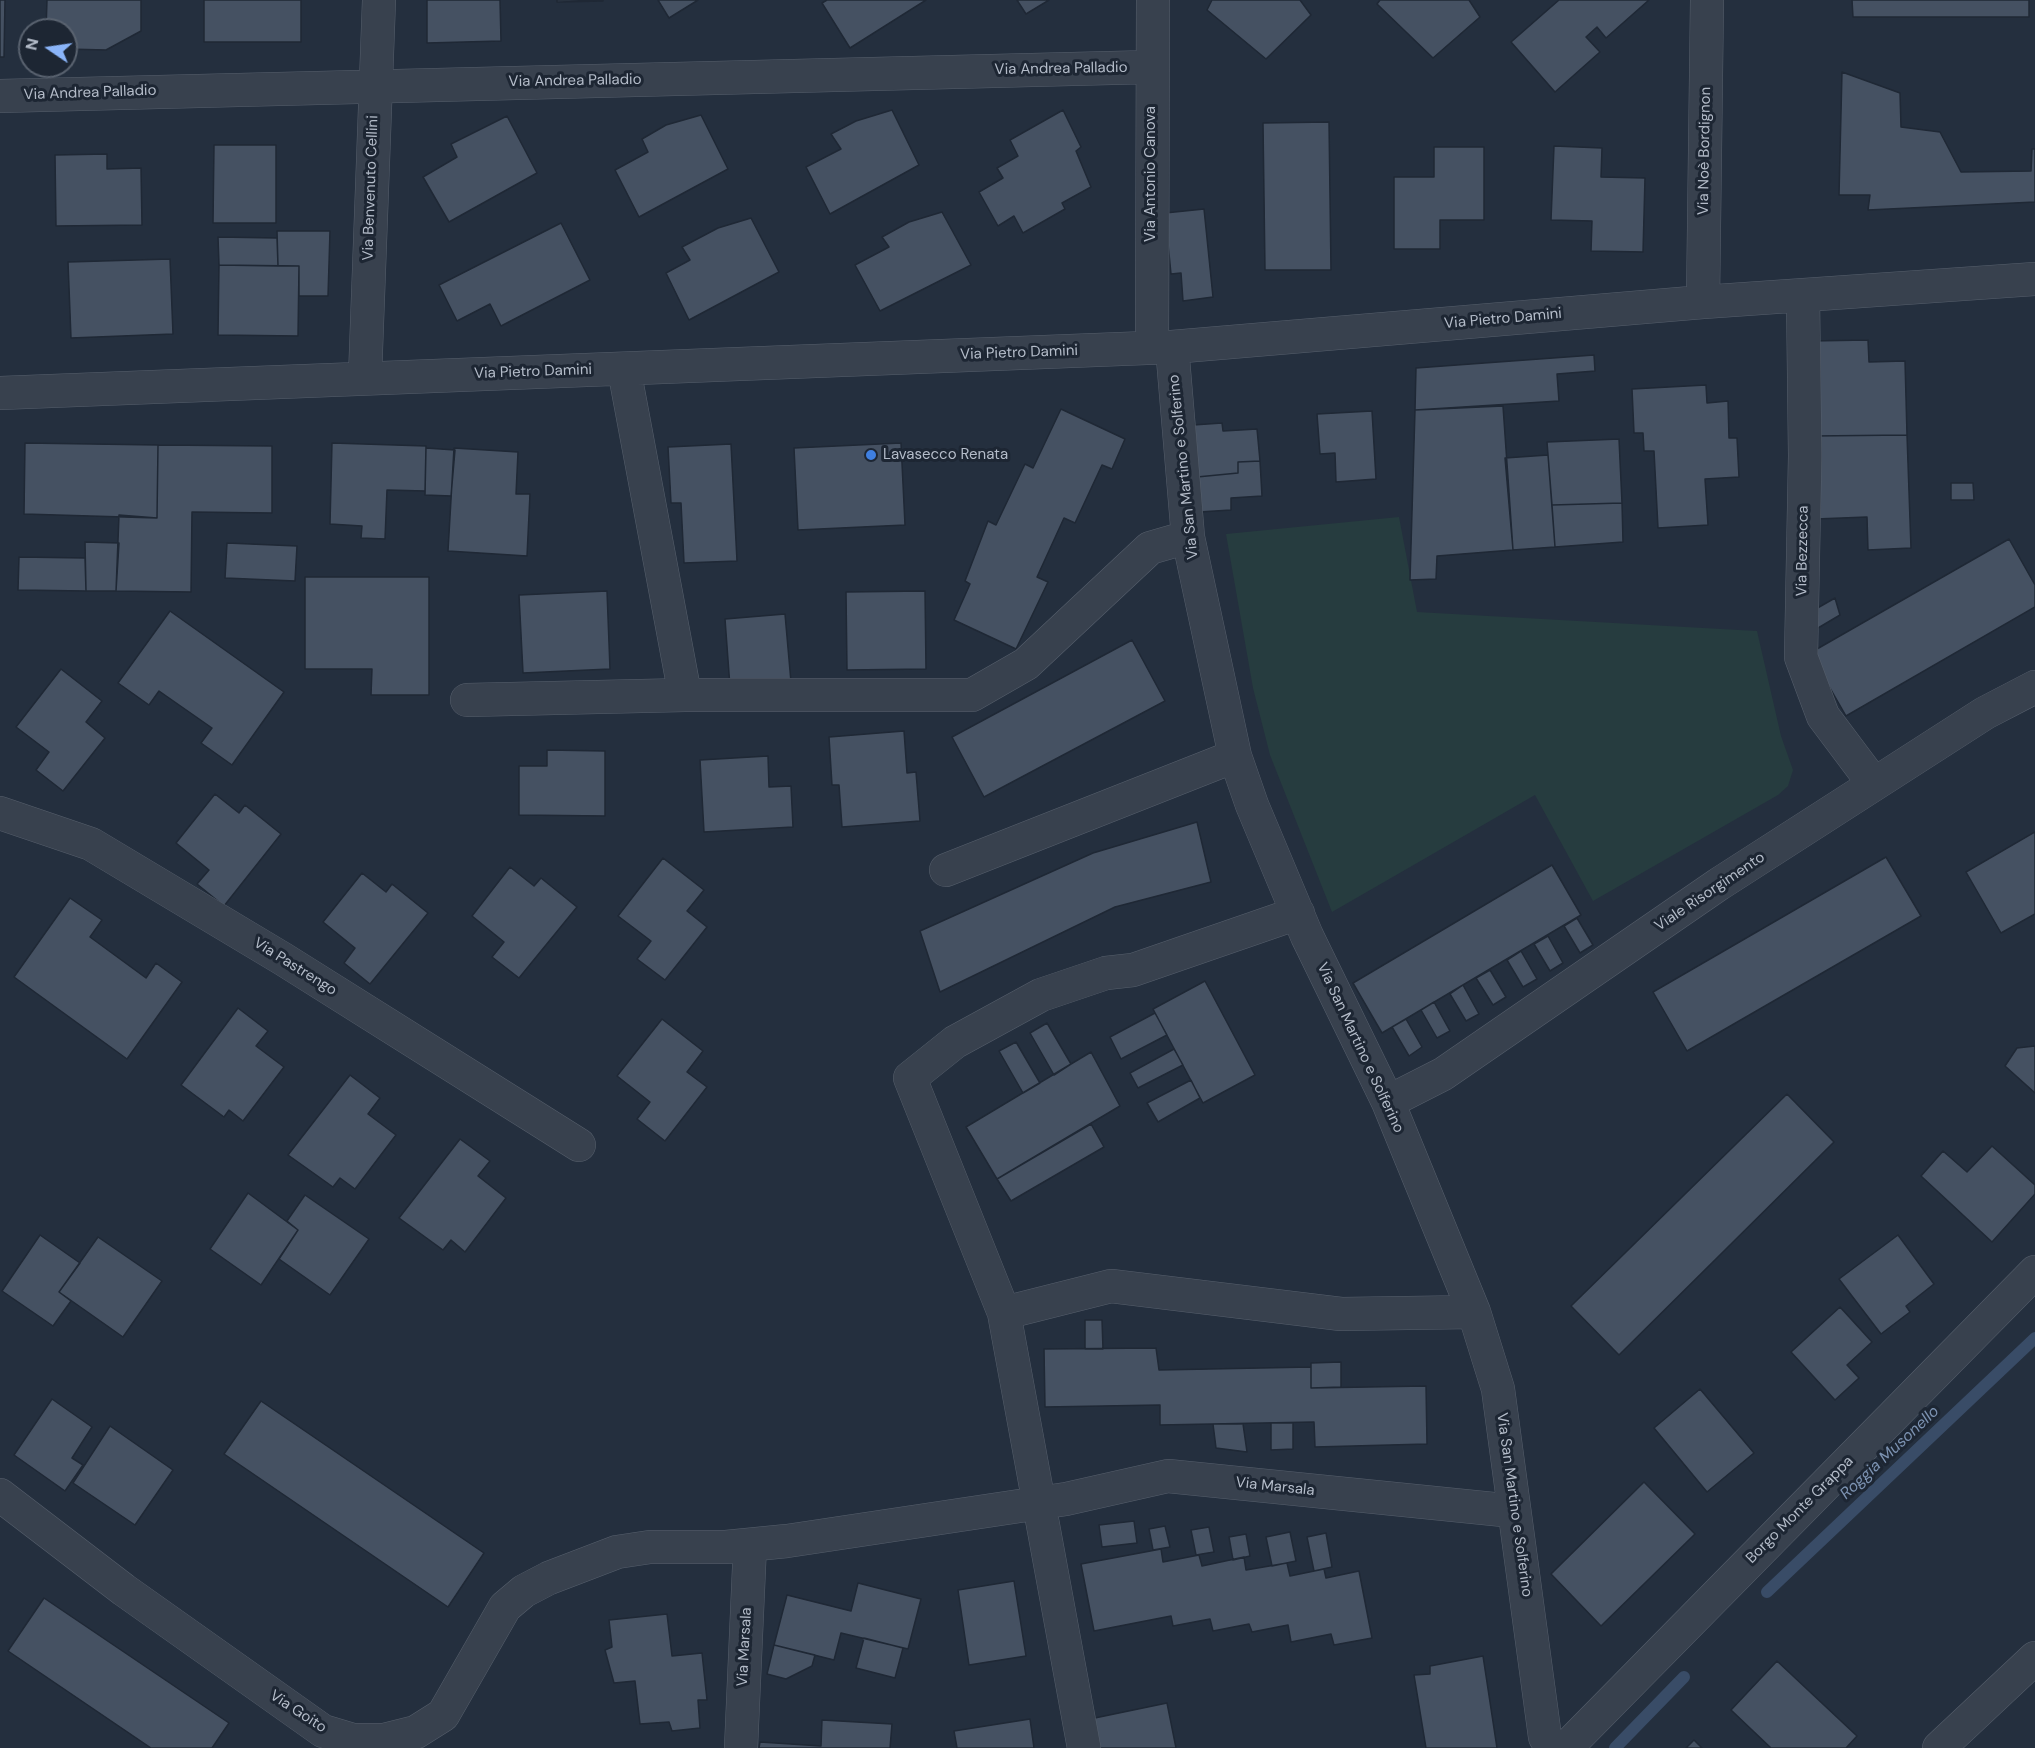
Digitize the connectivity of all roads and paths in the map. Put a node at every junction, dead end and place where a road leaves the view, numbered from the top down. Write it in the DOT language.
graph roads {
  1 [pos="379,0"];
  2 [pos="1153,0"];
  3 [pos="1707,0"];
  4 [pos="1151,67"];
  5 [pos="375,85"];
  6 [pos="0,96"];
  7 [pos="2035,279"];
  8 [pos="1803,296"];
  9 [pos="1703,302"];
  10 [pos="1162,347"];
  11 [pos="624,369"];
  12 [pos="365,377"];
  13 [pos="0,393"];
  14 [pos="1188,537"];
  15 [pos="2035,687"];
  16 [pos="686,695"];
  17 [pos="467,700"];
  18 [pos="1235,756"];
  19 [pos="1874,784"];
  20 [pos="0,813"];
  21 [pos="946,870"];
  22 [pos="1298,913"];
  23 [pos="1388,1102"];
  24 [pos="579,1145"];
  25 [pos="2035,1272"];
  26 [pos="1474,1312"];
  27 [pos="1004,1313"];
  28 [pos="0,1495"];
  29 [pos="1038,1503"];
  30 [pos="1513,1511"];
  31 [pos="750,1545"];
  32 [pos="650,1547"];
  33 [pos="2035,1658"];
  34 [pos="741,1748"];
  35 [pos="1084,1748"];
  36 [pos="1552,1748"];
  37 [pos="1566,1748"];
  38 [pos="1939,1748"];
  1 -- 5 [label="street, Via Benvenuto Cellini"];
  2 -- 4 [label="street, Via Antonio Canova"];
  3 -- 9 [label="street, Via Noè Bordignon"];
  4 -- 5 [label="street, Via Andrea Palladio"];
  4 -- 10 [label="street, Via Antonio Canova"];
  5 -- 6 [label="street, Via Andrea Palladio"];
  5 -- 12 [label="street, Via Benvenuto Cellini"];
  7 -- 8 [label="street, Via Pietro Damini"];
  8 -- 9 [label="street, Via Pietro Damini"];
  8 -- 19 [label="street, Via Bezzecca"];
  9 -- 10 [label="street, Via Pietro Damini"];
  10 -- 11 [label="street, Via Pietro Damini"];
  10 -- 14 [label="street, Via San Martino e Solferino"];
  11 -- 12 [label="street, Via Pietro Damini"];
  11 -- 16 [label="street"];
  12 -- 13 [label="street, Via Pietro Damini"];
  14 -- 16 [label="street"];
  14 -- 18 [label="street, Via San Martino e Solferino"];
  15 -- 19 [label="street, Viale Risorgimento"];
  16 -- 17 [label="street"];
  18 -- 21 [label="street"];
  18 -- 22 [label="street, Via San Martino e Solferino"];
  19 -- 23 [label="street, Viale Risorgimento"];
  20 -- 24 [label="street, Via Pastrengo"];
  22 -- 23 [label="street, Via San Martino e Solferino"];
  22 -- 27 [label="street"];
  23 -- 26 [label="street, Via San Martino e Solferino"];
  25 -- 37 [label="street, Borgo Monte Grappa"];
  26 -- 27 [label="street"];
  26 -- 30 [label="street, Via San Martino e Solferino"];
  27 -- 29 [label="street"];
  28 -- 32 [label="street, Via Goito"];
  29 -- 30 [label="street, Via Marsala"];
  29 -- 31 [label="street, Via Marsala"];
  29 -- 35 [label="street"];
  30 -- 36 [label="street, Via San Martino e Solferino"];
  31 -- 32 [label="street, Via Marsala"];
  31 -- 34 [label="street, Via Marsala"];
  33 -- 38 [label="street"];
}
